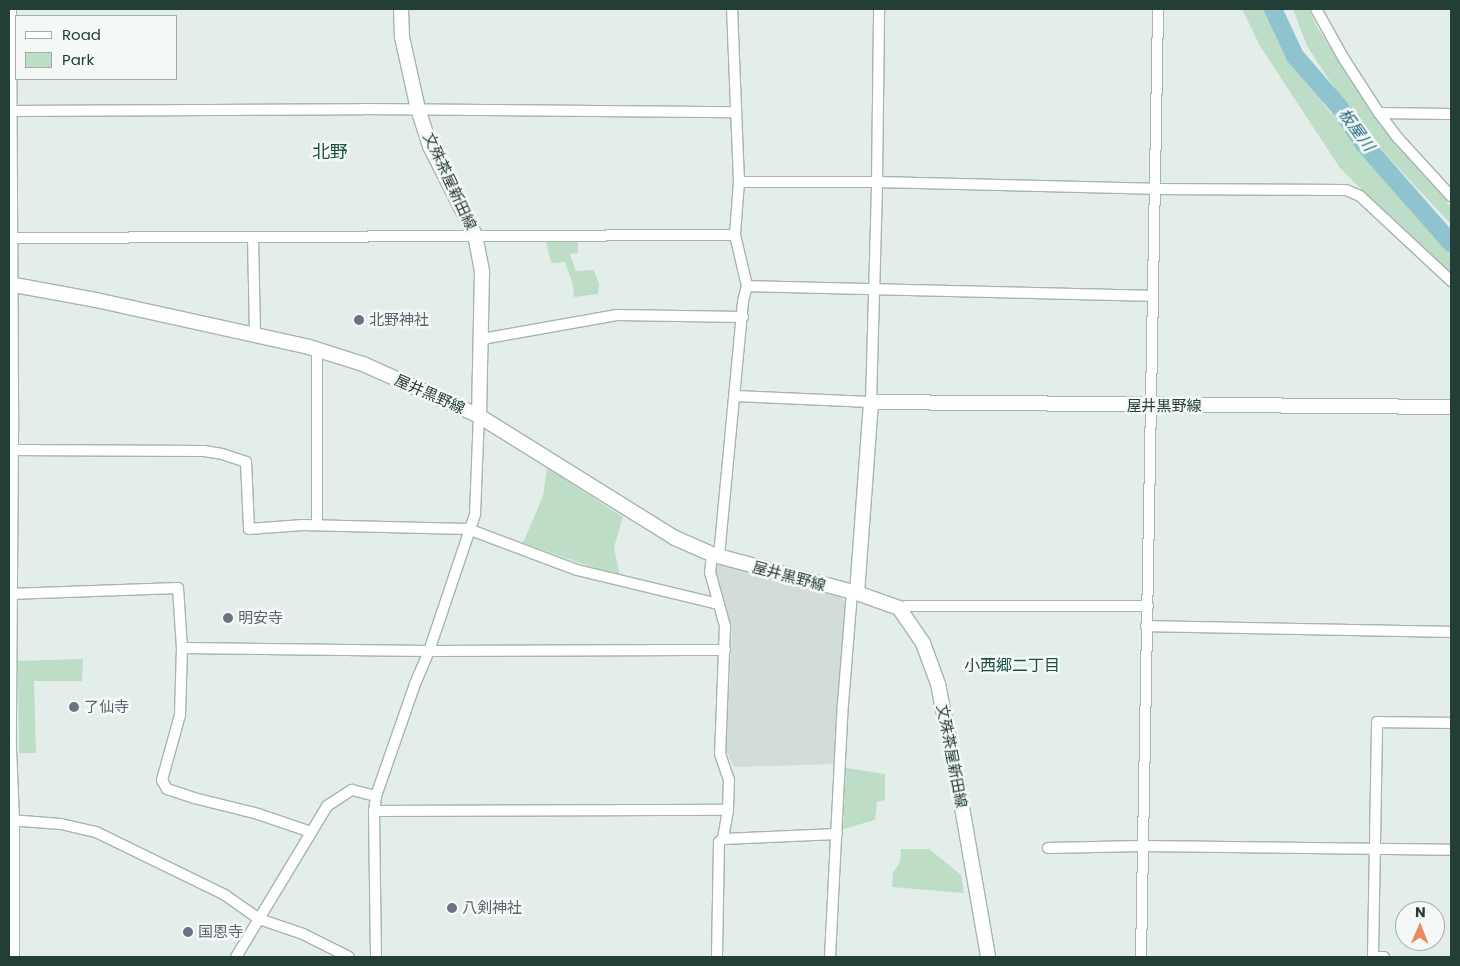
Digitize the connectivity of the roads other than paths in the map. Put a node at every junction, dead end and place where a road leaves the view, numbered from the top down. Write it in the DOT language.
graph roads {
  1 [pos="10,9"];
  2 [pos="401,9"];
  3 [pos="732,9"];
  4 [pos="879,9"];
  5 [pos="1158,9"];
  6 [pos="1316,9"];
  7 [pos="418,110"];
  8 [pos="9,111"];
  9 [pos="734,112"];
  10 [pos="1380,113"];
  11 [pos="1451,114"];
  12 [pos="738,182"];
  13 [pos="877,182"];
  14 [pos="1154,189"];
  15 [pos="1451,196"];
  16 [pos="475,235"];
  17 [pos="735,235"];
  18 [pos="253,237"];
  19 [pos="11,238"];
  20 [pos="1451,281"];
  21 [pos="9,284"];
  22 [pos="747,286"];
  23 [pos="873,289"];
  24 [pos="1153,296"];
  25 [pos="743,317"];
  26 [pos="254,335"];
  27 [pos="482,339"];
  28 [pos="317,350"];
  29 [pos="735,396"];
  30 [pos="871,402"];
  31 [pos="1151,406"];
  32 [pos="1451,407"];
  33 [pos="479,416"];
  34 [pos="11,431"];
  35 [pos="12,450"];
  36 [pos="317,525"];
  37 [pos="468,529"];
  38 [pos="715,555"];
  39 [pos="854,593"];
  40 [pos="10,594"];
  41 [pos="719,604"];
  42 [pos="1148,606"];
  43 [pos="899,608"];
  44 [pos="1146,626"];
  45 [pos="1451,632"];
  46 [pos="182,648"];
  47 [pos="429,650"];
  48 [pos="725,650"];
  49 [pos="1451,723"];
  50 [pos="376,796"];
  51 [pos="728,810"];
  52 [pos="374,811"];
  53 [pos="11,820"];
  54 [pos="311,832"];
  55 [pos="837,834"];
  56 [pos="723,839"];
  57 [pos="1142,846"];
  58 [pos="1048,848"];
  59 [pos="1373,850"];
  60 [pos="1451,850"];
  61 [pos="11,908"];
  62 [pos="259,919"];
  63 [pos="13,957"];
  64 [pos="236,957"];
  65 [pos="349,957"];
  66 [pos="376,957"];
  67 [pos="717,957"];
  68 [pos="830,957"];
  69 [pos="988,957"];
  70 [pos="1141,957"];
  71 [pos="1384,957"];
  1 -- 8 [label="street"];
  2 -- 7 [label="main road, 文殊茶屋新田線"];
  3 -- 9 [label="street"];
  4 -- 13 [label="street"];
  5 -- 14 [label="street"];
  6 -- 10 [label="street"];
  7 -- 8 [label="street"];
  7 -- 9 [label="street"];
  7 -- 16 [label="main road, 文殊茶屋新田線"];
  8 -- 19 [label="street"];
  9 -- 12 [label="street"];
  10 -- 11 [label="street"];
  10 -- 15 [label="street"];
  12 -- 13 [label="street"];
  12 -- 17 [label="street"];
  13 -- 14 [label="street"];
  13 -- 23 [label="street"];
  14 -- 20 [label="street"];
  14 -- 24 [label="street"];
  16 -- 17 [label="street"];
  16 -- 18 [label="street"];
  16 -- 27 [label="main road, 文殊茶屋新田線"];
  17 -- 22 [label="street"];
  18 -- 19 [label="street"];
  18 -- 26 [label="street"];
  19 -- 21 [label="street"];
  21 -- 26 [label="main road, 屋井黒野線"];
  21 -- 34 [label="street"];
  22 -- 23 [label="street"];
  22 -- 25 [label="street"];
  23 -- 24 [label="street"];
  23 -- 30 [label="street"];
  24 -- 31 [label="street"];
  25 -- 27 [label="street"];
  25 -- 29 [label="street"];
  26 -- 28 [label="main road, 屋井黒野線"];
  27 -- 33 [label="main road, 文殊茶屋新田線"];
  28 -- 33 [label="main road, 屋井黒野線"];
  28 -- 36 [label="street"];
  29 -- 30 [label="street"];
  29 -- 38 [label="street"];
  30 -- 31 [label="main road, 屋井黒野線"];
  30 -- 39 [label="main road"];
  31 -- 32 [label="main road, 屋井黒野線"];
  31 -- 42 [label="street"];
  33 -- 37 [label="street"];
  33 -- 38 [label="main road, 屋井黒野線"];
  34 -- 35 [label="street"];
  35 -- 36 [label="street"];
  35 -- 40 [label="street"];
  36 -- 37 [label="street"];
  37 -- 41 [label="street"];
  37 -- 47 [label="street"];
  38 -- 39 [label="main road, 屋井黒野線"];
  38 -- 41 [label="street"];
  39 -- 43 [label="main road"];
  39 -- 55 [label="street"];
  40 -- 46 [label="street"];
  40 -- 53 [label="street"];
  41 -- 48 [label="street"];
  42 -- 43 [label="street"];
  42 -- 44 [label="street"];
  43 -- 69 [label="main road, 文殊茶屋新田線"];
  44 -- 45 [label="street"];
  44 -- 57 [label="street"];
  46 -- 47 [label="street"];
  46 -- 54 [label="street"];
  47 -- 48 [label="street"];
  47 -- 50 [label="street"];
  48 -- 51 [label="street"];
  49 -- 59 [label="street"];
  50 -- 52 [label="street"];
  50 -- 54 [label="street"];
  51 -- 52 [label="street"];
  51 -- 56 [label="street"];
  52 -- 66 [label="street"];
  53 -- 61 [label="street"];
  53 -- 62 [label="street"];
  54 -- 62 [label="street"];
  55 -- 56 [label="street"];
  55 -- 68 [label="street"];
  56 -- 67 [label="street"];
  57 -- 58 [label="street"];
  57 -- 59 [label="street"];
  57 -- 70 [label="street"];
  59 -- 60 [label="street"];
  59 -- 71 [label="street"];
  61 -- 63 [label="street"];
  62 -- 64 [label="street"];
  62 -- 65 [label="street"];
}
